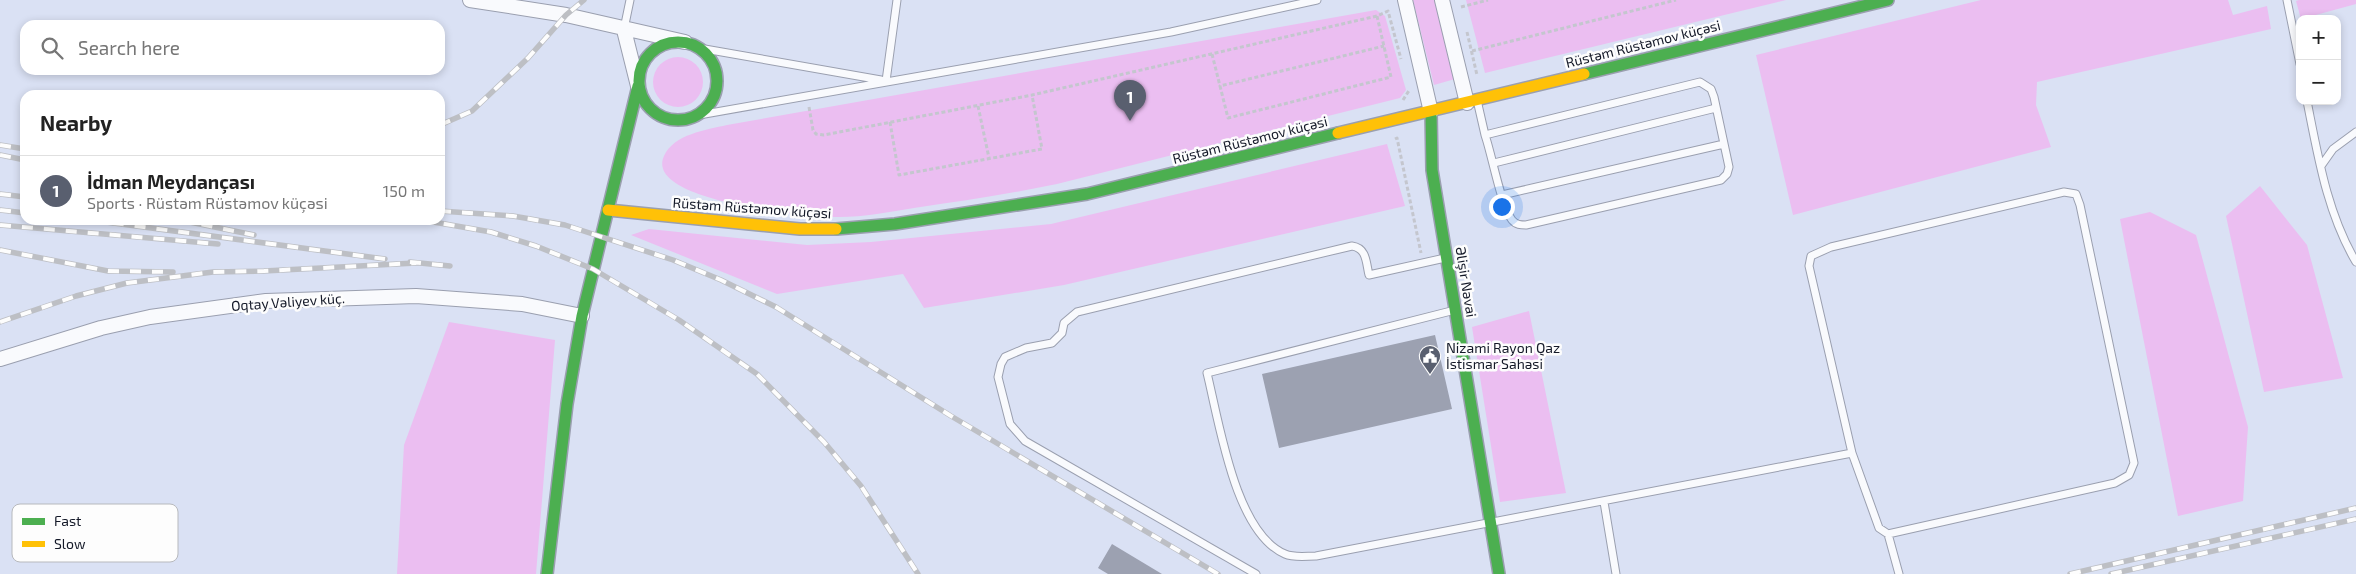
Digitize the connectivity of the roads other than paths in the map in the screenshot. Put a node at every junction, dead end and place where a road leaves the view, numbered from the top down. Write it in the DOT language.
graph roads {
  1 [pos="470,0"];
  2 [pos="630,0"];
  3 [pos="897,0"];
  4 [pos="1317,0"];
  5 [pos="1404,0"];
  6 [pos="1442,0"];
  7 [pos="1888,0"];
  8 [pos="2287,0"];
  9 [pos="624,30"];
  10 [pos="685,42"];
  11 [pos="699,48"];
  12 [pos="2299,60"];
  13 [pos="886,81"];
  14 [pos="638,86"];
  15 [pos="1472,102"];
  16 [pos="2308,105"];
  17 [pos="1716,108"];
  18 [pos="1431,112"];
  19 [pos="699,115"];
  20 [pos="2356,132"];
  21 [pos="1485,135"];
  22 [pos="1724,144"];
  23 [pos="1494,162"];
  24 [pos="2321,166"];
  25 [pos="1502,195"];
  26 [pos="608,210"];
  27 [pos="1446,258"];
  28 [pos="2356,262"];
  29 [pos="1455,310"];
  30 [pos="582,316"];
  31 [pos="0,359"];
  32 [pos="1852,453"];
  33 [pos="1604,502"];
  34 [pos="1490,524"];
  35 [pos="1888,534"];
  36 [pos="547,574"];
  37 [pos="1256,574"];
  38 [pos="1499,574"];
  39 [pos="1616,574"];
  40 [pos="1899,574"];
  1 -- 9 [label="street"];
  2 -- 9 [label="lane"];
  3 -- 13 [label="lane"];
  4 -- 13 [label="lane"];
  5 -- 18 [label="street"];
  6 -- 15 [label="street"];
  7 -- 15 [label="street, Rüstəm Rüstəmov küçəsi"];
  8 -- 12 [label="lane"];
  9 -- 10 [label="street"];
  9 -- 14 [label="street"];
  10 -- 11 [label="street"];
  10 -- 14 [label="street"];
  11 -- 13 [label="lane"];
  11 -- 19 [label="street"];
  13 -- 19 [label="lane"];
  14 -- 19 [label="street"];
  14 -- 26 [label="street"];
  15 -- 18 [label="street, Rüstəm Rüstəmov küçəsi"];
  15 -- 21 [label="lane"];
  16 -- 24 [label="lane"];
  17 -- 21 [label="lane"];
  17 -- 22 [label="lane"];
  17 -- 23 [label="lane"];
  18 -- 26 [label="street, Rüstəm Rüstəmov küçəsi"];
  18 -- 27 [label="street, Əlişir Nəvai"];
  20 -- 24 [label="lane"];
  21 -- 23 [label="lane"];
  22 -- 25 [label="lane"];
  22 -- 25 [label="lane"];
  23 -- 25 [label="lane"];
  24 -- 28 [label="lane"];
  26 -- 30 [label="street"];
  27 -- 29 [label="street, Əlişir Nəvai"];
  27 -- 37 [label="lane"];
  29 -- 34 [label="street, Əlişir Nəvai"];
  29 -- 34 [label="lane"];
  30 -- 31 [label="street, Oqtay Vəliyev küç."];
  30 -- 36 [label="street"];
  32 -- 33 [label="lane"];
  32 -- 35 [label="lane"];
  32 -- 35 [label="lane"];
  33 -- 34 [label="lane"];
  33 -- 39 [label="lane"];
  34 -- 38 [label="street, Əlişir Nəvai"];
  35 -- 40 [label="lane"];
}
